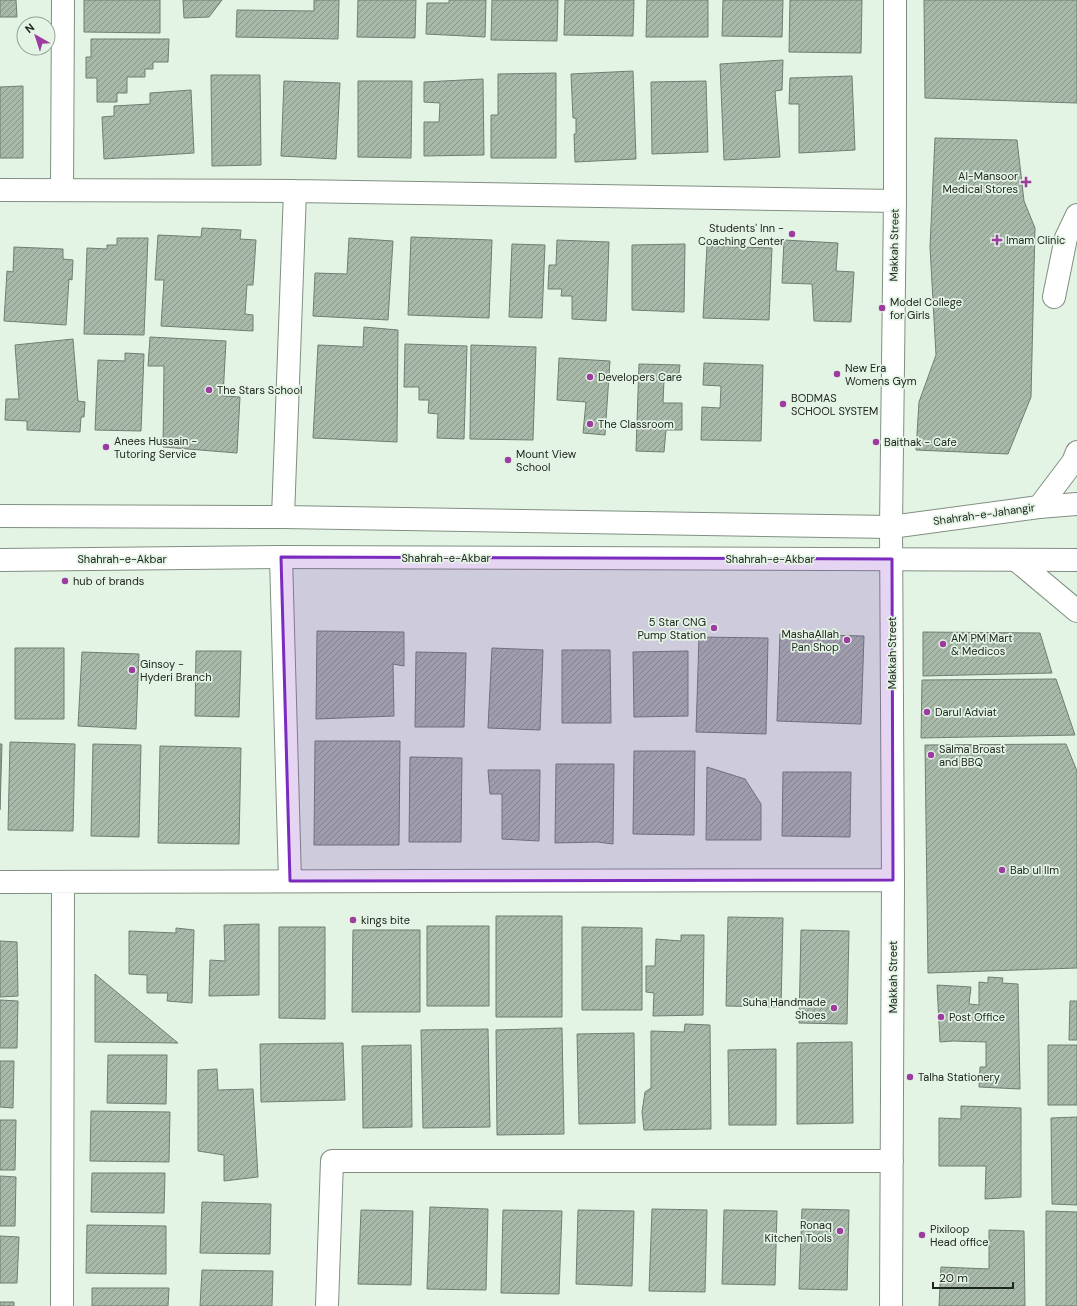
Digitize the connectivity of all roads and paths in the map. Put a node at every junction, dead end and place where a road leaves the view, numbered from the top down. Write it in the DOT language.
graph roads {
  1 [pos="62,0"];
  2 [pos="895,0"];
  3 [pos="0,190"];
  4 [pos="62,190"];
  5 [pos="295,191"];
  6 [pos="895,201"];
  7 [pos="1077,215"];
  8 [pos="1054,297"];
  9 [pos="1077,452"];
  10 [pos="1077,504"];
  11 [pos="1039,507"];
  12 [pos="0,516"];
  13 [pos="283,517"];
  14 [pos="891,527"];
  15 [pos="280,557"];
  16 [pos="892,559"];
  17 [pos="0,560"];
  18 [pos="1016,560"];
  19 [pos="1077,560"];
  20 [pos="1077,611"];
  21 [pos="893,880"];
  22 [pos="0,882"];
  23 [pos="63,882"];
  24 [pos="290,882"];
  25 [pos="892,1161"];
  26 [pos="62,1306"];
  27 [pos="327,1306"];
  28 [pos="892,1306"];
  1 -- 4 [label="street"];
  2 -- 6 [label="street, Makkah Street"];
  3 -- 4 [label="street"];
  4 -- 5 [label="street"];
  5 -- 6 [label="street"];
  5 -- 13 [label="street"];
  6 -- 14 [label="street, Makkah Street"];
  7 -- 8 [label="street"];
  9 -- 11 [label="street"];
  10 -- 11 [label="street, Shahrah-e-Jahangir"];
  11 -- 14 [label="street, Shahrah-e-Jahangir"];
  12 -- 13 [label="street"];
  13 -- 14 [label="street"];
  14 -- 16 [label="street, Makkah Street"];
  15 -- 16 [label="street, Shahrah-e-Akbar"];
  15 -- 17 [label="street, Shahrah-e-Akbar"];
  15 -- 24 [label="street"];
  16 -- 18 [label="street"];
  16 -- 21 [label="street, Makkah Street"];
  18 -- 19 [label="street"];
  18 -- 20 [label="street"];
  21 -- 24 [label="street"];
  21 -- 25 [label="street, Makkah Street"];
  22 -- 23 [label="street"];
  23 -- 24 [label="street"];
  23 -- 26 [label="street"];
  25 -- 27 [label="street"];
  25 -- 28 [label="street, Makkah Street"];
}
